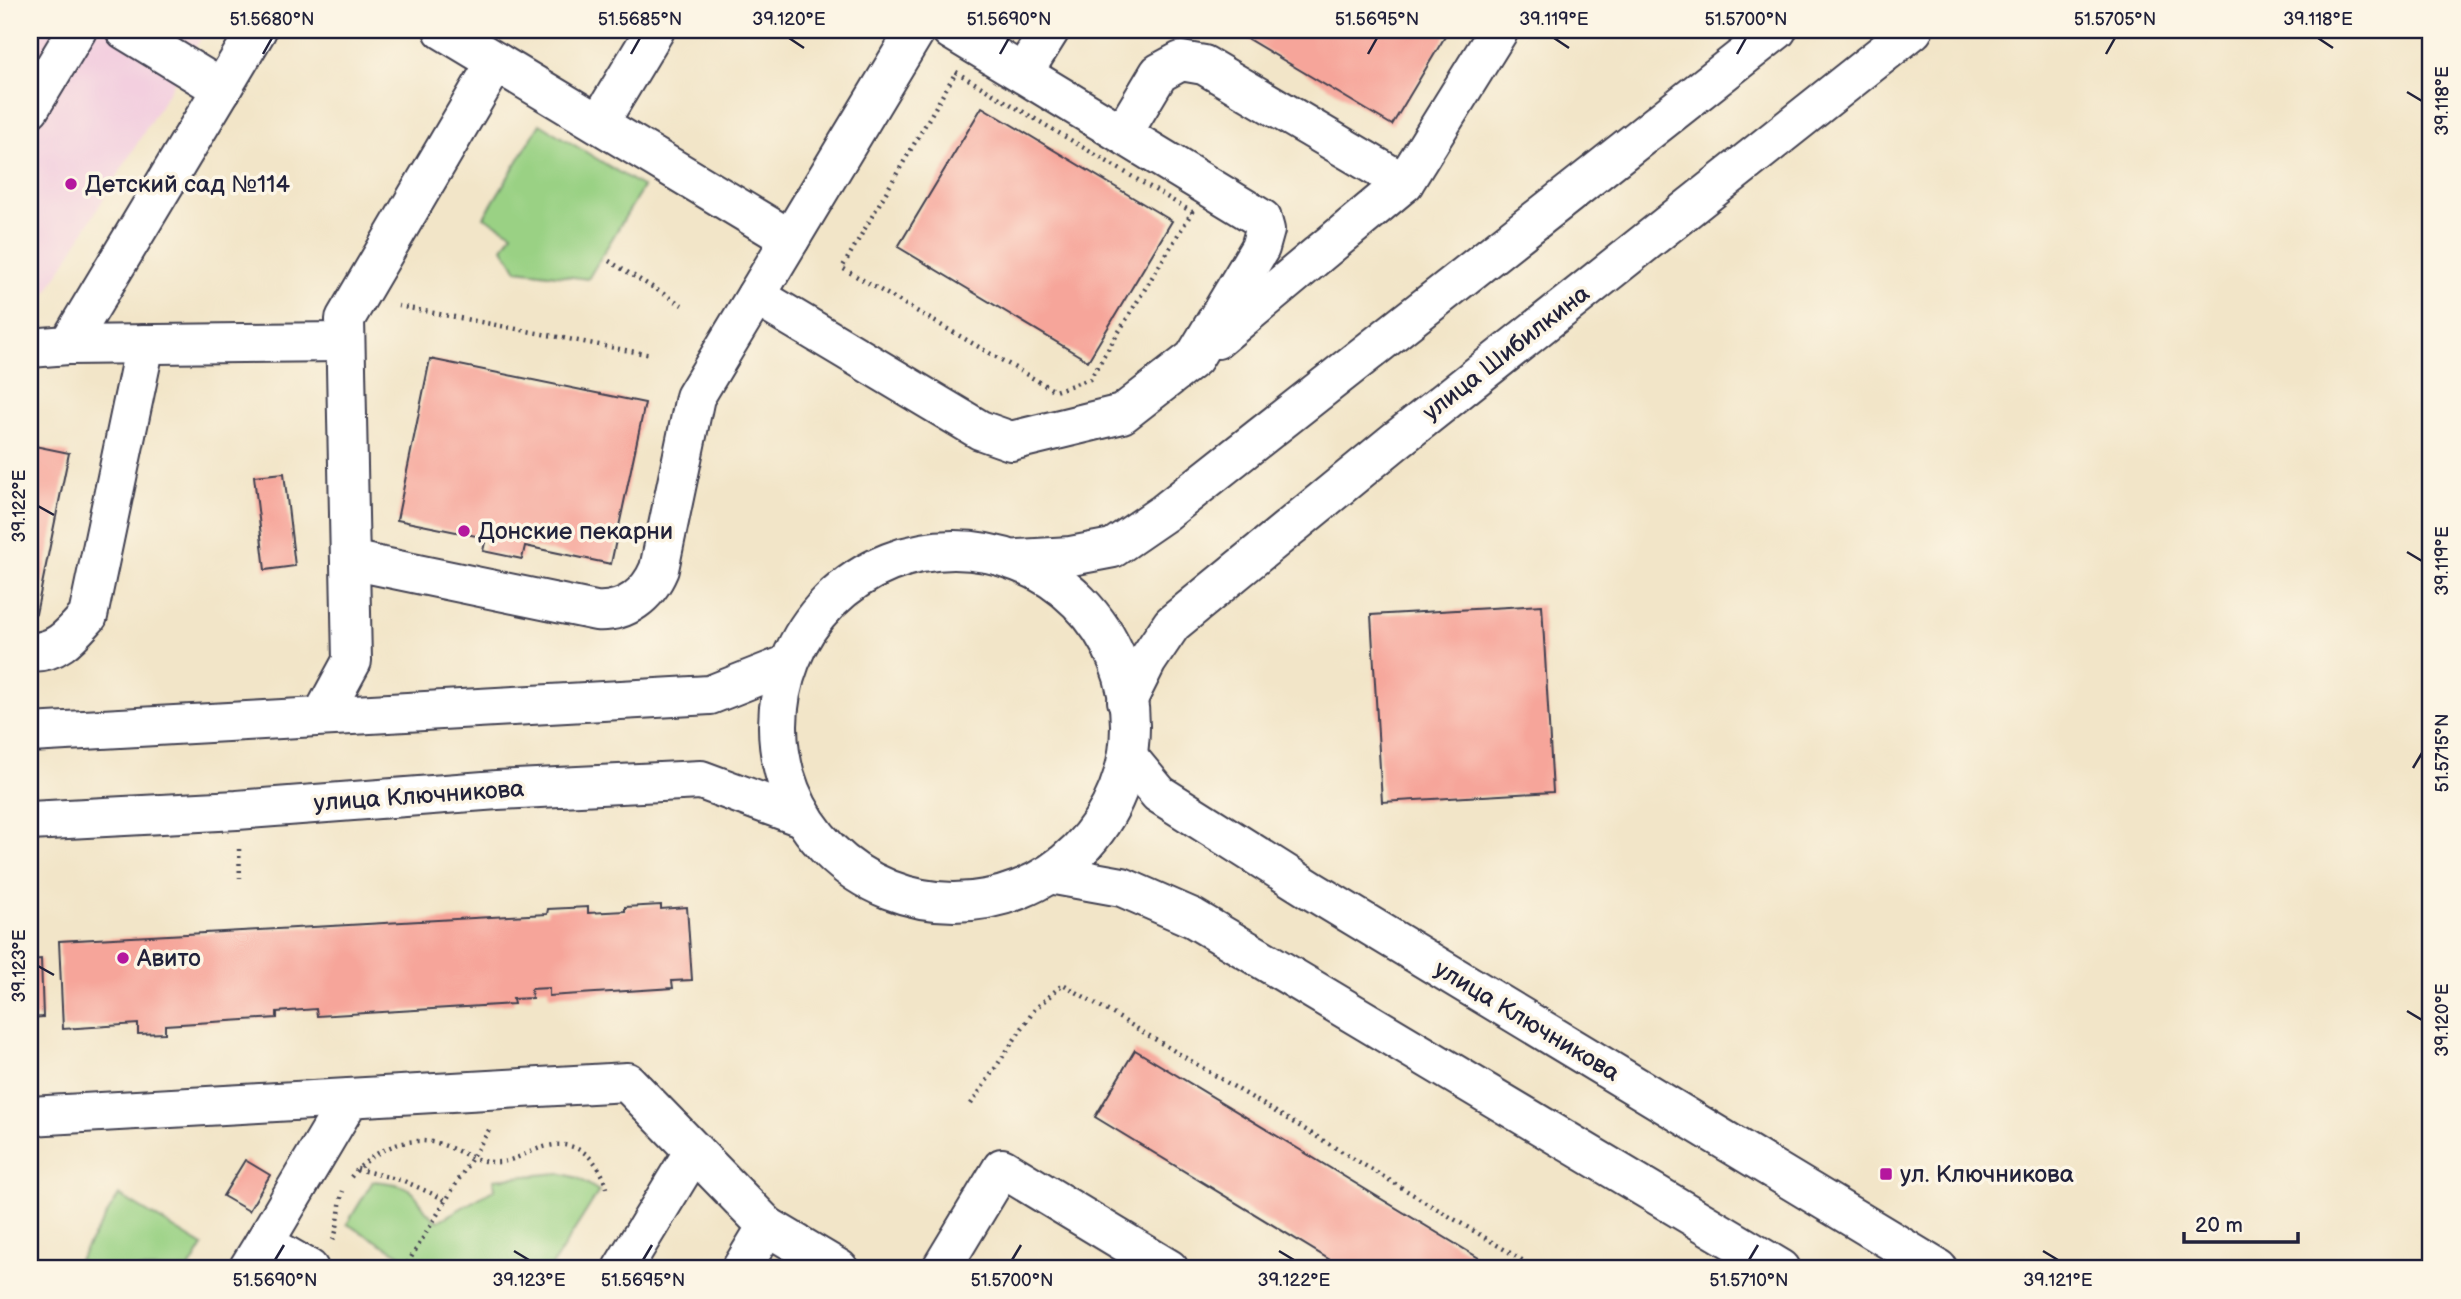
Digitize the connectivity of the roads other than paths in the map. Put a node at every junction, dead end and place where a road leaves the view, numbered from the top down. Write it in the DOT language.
graph roads {
  1 [pos="77,30"];
  2 [pos="125,30"];
  3 [pos="257,30"];
  4 [pos="443,30"];
  5 [pos="655,30"];
  6 [pos="916,30"];
  7 [pos="951,30"];
  8 [pos="1050,30"];
  9 [pos="1499,30"];
  10 [pos="1777,30"];
  11 [pos="1913,30"];
  12 [pos="496,62"];
  13 [pos="1023,73"];
  14 [pos="222,89"];
  15 [pos="30,108"];
  16 [pos="599,124"];
  17 [pos="1123,133"];
  18 [pos="1404,183"];
  19 [pos="790,239"];
  20 [pos="756,296"];
  21 [pos="343,342"];
  22 [pos="145,344"];
  23 [pos="68,345"];
  24 [pos="30,348"];
  25 [pos="1194,358"];
  26 [pos="1019,559"];
  27 [pos="350,560"];
  28 [pos="30,652"];
  29 [pos="352,661"];
  30 [pos="786,665"];
  31 [pos="1127,701"];
  32 [pos="396,712"];
  33 [pos="322,716"];
  34 [pos="30,733"];
  35 [pos="1129,758"];
  36 [pos="801,817"];
  37 [pos="30,821"];
  38 [pos="1055,875"];
  39 [pos="350,1098"];
  40 [pos="30,1116"];
  41 [pos="694,1151"];
  42 [pos="767,1226"];
  43 [pos="256,1256"];
  44 [pos="309,1269"];
  45 [pos="622,1269"];
  46 [pos="741,1269"];
  47 [pos="839,1269"];
  48 [pos="941,1269"];
  49 [pos="1169,1269"];
  50 [pos="1781,1269"];
  51 [pos="1938,1269"];
  1 -- 15 [label="street"];
  2 -- 14 [label="street"];
  3 -- 14 [label="street"];
  4 -- 12 [label="street"];
  5 -- 16 [label="street"];
  6 -- 19 [label="street"];
  7 -- 13 [label="street"];
  8 -- 13 [label="street"];
  9 -- 18 [label="street"];
  10 -- 26 [label="street"];
  11 -- 31 [label="street, улица Шибилкина"];
  12 -- 16 [label="street"];
  12 -- 21 [label="street"];
  13 -- 17 [label="street"];
  14 -- 23 [label="street"];
  16 -- 19 [label="street"];
  17 -- 18 [label="street"];
  17 -- 25 [label="street"];
  18 -- 25 [label="street"];
  19 -- 20 [label="street"];
  20 -- 25 [label="street"];
  20 -- 27 [label="street"];
  21 -- 22 [label="street"];
  21 -- 27 [label="street"];
  22 -- 23 [label="street"];
  22 -- 28 [label="street"];
  23 -- 24 [label="street"];
  26 -- 30 [label="street"];
  26 -- 31 [label="street"];
  27 -- 29 [label="street"];
  29 -- 32 [label="street"];
  29 -- 33 [label="street"];
  30 -- 32 [label="street"];
  30 -- 36 [label="street"];
  31 -- 35 [label="street"];
  32 -- 33 [label="street"];
  33 -- 34 [label="street"];
  35 -- 38 [label="street"];
  35 -- 51 [label="street, улица Ключникова"];
  36 -- 37 [label="street, улица Ключникова"];
  36 -- 38 [label="street"];
  38 -- 50 [label="street"];
  39 -- 40 [label="street"];
  39 -- 41 [label="street"];
  39 -- 43 [label="street"];
  41 -- 42 [label="street"];
  41 -- 45 [label="street"];
  42 -- 46 [label="street"];
  42 -- 47 [label="street"];
  43 -- 44 [label="street"];
  48 -- 49 [label="street"];
}
